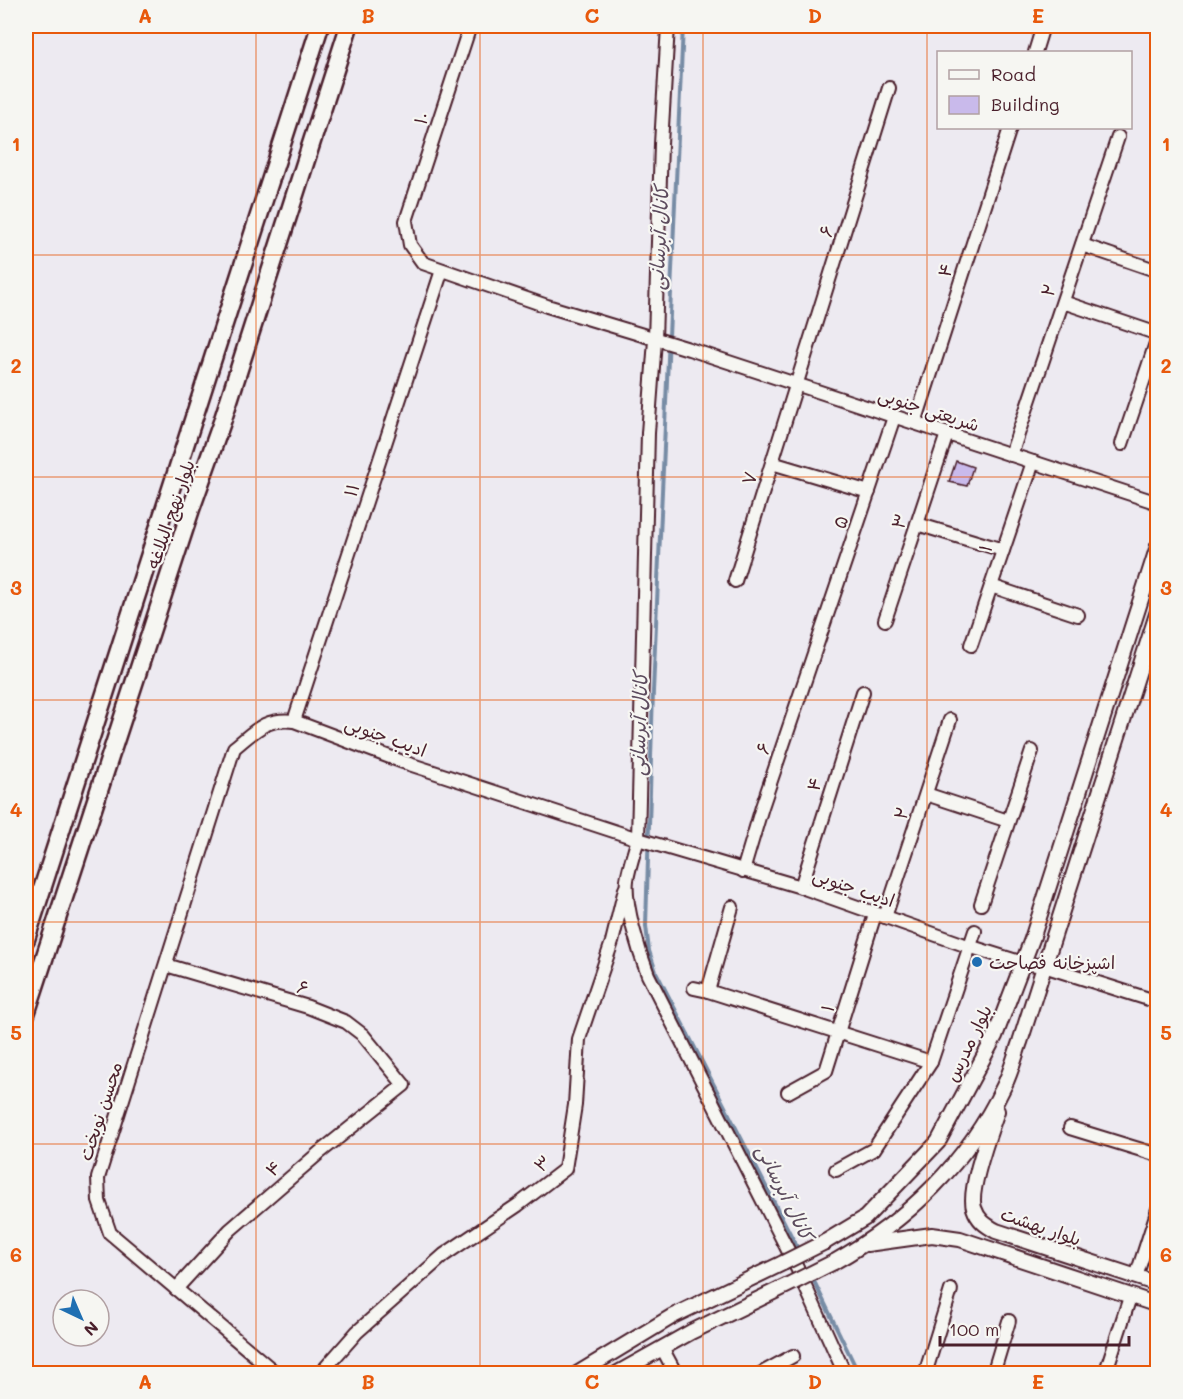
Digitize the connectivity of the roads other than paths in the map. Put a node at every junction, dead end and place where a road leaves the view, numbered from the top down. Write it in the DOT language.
graph roads {
  1 [pos="320,26"];
  2 [pos="349,26"];
  3 [pos="470,26"];
  4 [pos="668,26"];
  5 [pos="1043,26"];
  6 [pos="1035,51"];
  7 [pos="889,88"];
  8 [pos="1010,129"];
  9 [pos="1118,137"];
  10 [pos="406,221"];
  11 [pos="1082,245"];
  12 [pos="442,270"];
  13 [pos="1158,271"];
  14 [pos="1063,302"];
  15 [pos="1158,335"];
  16 [pos="655,340"];
  17 [pos="797,385"];
  18 [pos="894,417"];
  19 [pos="915,423"];
  20 [pos="947,434"];
  21 [pos="1122,444"];
  22 [pos="1011,455"];
  23 [pos="1033,462"];
  24 [pos="772,463"];
  25 [pos="869,492"];
  26 [pos="1158,503"];
  27 [pos="917,525"];
  28 [pos="1158,546"];
  29 [pos="1003,550"];
  30 [pos="735,581"];
  31 [pos="991,586"];
  32 [pos="1158,611"];
  33 [pos="1078,615"];
  34 [pos="885,620"];
  35 [pos="820,638"];
  36 [pos="971,645"];
  37 [pos="863,693"];
  38 [pos="950,720"];
  39 [pos="294,721"];
  40 [pos="1098,732"];
  41 [pos="1118,738"];
  42 [pos="1032,751"];
  43 [pos="926,794"];
  44 [pos="1008,821"];
  45 [pos="638,839"];
  46 [pos="742,871"];
  47 [pos="627,882"];
  48 [pos="801,887"];
  49 [pos="981,904"];
  50 [pos="732,907"];
  51 [pos="880,916"];
  52 [pos="975,931"];
  53 [pos="26,939"];
  54 [pos="1023,963"];
  55 [pos="165,964"];
  56 [pos="1044,966"];
  57 [pos="694,988"];
  58 [pos="708,991"];
  59 [pos="1158,1002"];
  60 [pos="26,1014"];
  61 [pos="837,1033"];
  62 [pos="931,1062"];
  63 [pos="404,1085"];
  64 [pos="1005,1085"];
  65 [pos="788,1092"];
  66 [pos="1070,1128"];
  67 [pos="1158,1155"];
  68 [pos="836,1170"];
  69 [pos="1158,1209"];
  70 [pos="996,1231"];
  71 [pos="865,1244"];
  72 [pos="989,1249"];
  73 [pos="1136,1277"];
  74 [pos="1158,1284"];
  75 [pos="176,1289"];
  76 [pos="951,1290"];
  77 [pos="1130,1296"];
  78 [pos="1158,1305"];
  79 [pos="1009,1321"];
  80 [pos="662,1348"];
  81 [pos="793,1356"];
  82 [pos="277,1374"];
  83 [pos="320,1374"];
  84 [pos="577,1374"];
  85 [pos="616,1374"];
  86 [pos="676,1374"];
  87 [pos="760,1374"];
  88 [pos="845,1374"];
  89 [pos="925,1374"];
  90 [pos="993,1374"];
  91 [pos="1105,1374"];
  1 -- 53 [label="main road, بلوار نهج البلاغه"];
  2 -- 60 [label="main road, بلوار نهج البلاغه"];
  3 -- 10 [label="street, ۱۰"];
  4 -- 16 [label="street, ۳"];
  5 -- 6 [label="street"];
  7 -- 17 [label="street, ۶"];
  8 -- 19 [label="street, ۴"];
  9 -- 11 [label="street, ۲"];
  10 -- 12 [label="street, شریعتی جنوبی"];
  11 -- 13 [label="street"];
  11 -- 14 [label="street, ۲"];
  12 -- 16 [label="street, شریعتی جنوبی"];
  12 -- 39 [label="street, ۱۱"];
  14 -- 15 [label="street"];
  14 -- 22 [label="street, ۲"];
  15 -- 21 [label="street"];
  16 -- 17 [label="street, شریعتی جنوبی"];
  16 -- 45 [label="street, ۳"];
  17 -- 18 [label="street, شریعتی جنوبی"];
  17 -- 24 [label="street, ۷"];
  18 -- 19 [label="street, شریعتی جنوبی"];
  18 -- 25 [label="street, ۵"];
  19 -- 20 [label="street, شریعتی جنوبی"];
  20 -- 22 [label="street, شریعتی جنوبی"];
  20 -- 27 [label="street, ۳"];
  22 -- 23 [label="street, شریعتی جنوبی"];
  23 -- 26 [label="street, شریعتی جنوبی"];
  23 -- 29 [label="street, ۱"];
  24 -- 25 [label="street"];
  24 -- 30 [label="street, ۷"];
  25 -- 35 [label="street, ۵"];
  27 -- 29 [label="street"];
  27 -- 34 [label="street, ۳"];
  28 -- 40 [label="street, بلوار مدرس"];
  29 -- 31 [label="street, ۱"];
  31 -- 33 [label="street"];
  31 -- 36 [label="street, ۱"];
  32 -- 41 [label="street"];
  35 -- 46 [label="street, ۶"];
  37 -- 48 [label="street, ۴"];
  38 -- 43 [label="street, ۲"];
  39 -- 45 [label="street, ادیب جنوبی"];
  39 -- 55 [label="street, محسن نوبخت"];
  40 -- 41 [label="street"];
  40 -- 54 [label="street, بلوار مدرس"];
  41 -- 56 [label="street"];
  42 -- 44 [label="street"];
  43 -- 44 [label="street"];
  43 -- 51 [label="street, ۲"];
  44 -- 49 [label="street"];
  45 -- 46 [label="street, ادیب جنوبی"];
  45 -- 47 [label="street, ۳"];
  46 -- 48 [label="street, ادیب جنوبی"];
  47 -- 83 [label="street, ۳"];
  47 -- 88 [label="street"];
  48 -- 51 [label="street, ادیب جنوبی"];
  50 -- 58 [label="street"];
  51 -- 54 [label="street, ادیب جنوبی"];
  51 -- 61 [label="street, ۱"];
  52 -- 62 [label="street"];
  54 -- 56 [label="street, ادیب جنوبی"];
  54 -- 84 [label="street, بلوار مدرس, bridge"];
  55 -- 63 [label="street, ۶"];
  55 -- 75 [label="street, محسن نوبخت"];
  56 -- 59 [label="street"];
  56 -- 64 [label="street"];
  57 -- 58 [label="street"];
  58 -- 61 [label="street"];
  61 -- 62 [label="street"];
  61 -- 65 [label="street, ۱"];
  62 -- 68 [label="street"];
  63 -- 75 [label="street, ۴"];
  64 -- 70 [label="street, بلوار بهشت"];
  64 -- 71 [label="street"];
  66 -- 67 [label="street"];
  69 -- 73 [label="street"];
  70 -- 72 [label="street"];
  70 -- 73 [label="street, بلوار بهشت"];
  71 -- 72 [label="street"];
  71 -- 80 [label="street, bridge"];
  72 -- 77 [label="street"];
  73 -- 74 [label="street, بلوار بهشت"];
  75 -- 82 [label="street, محسن نوبخت"];
  76 -- 89 [label="street"];
  77 -- 78 [label="street"];
  77 -- 91 [label="street"];
  79 -- 90 [label="street"];
  80 -- 85 [label="street"];
  80 -- 86 [label="street"];
  81 -- 87 [label="street"];
}
